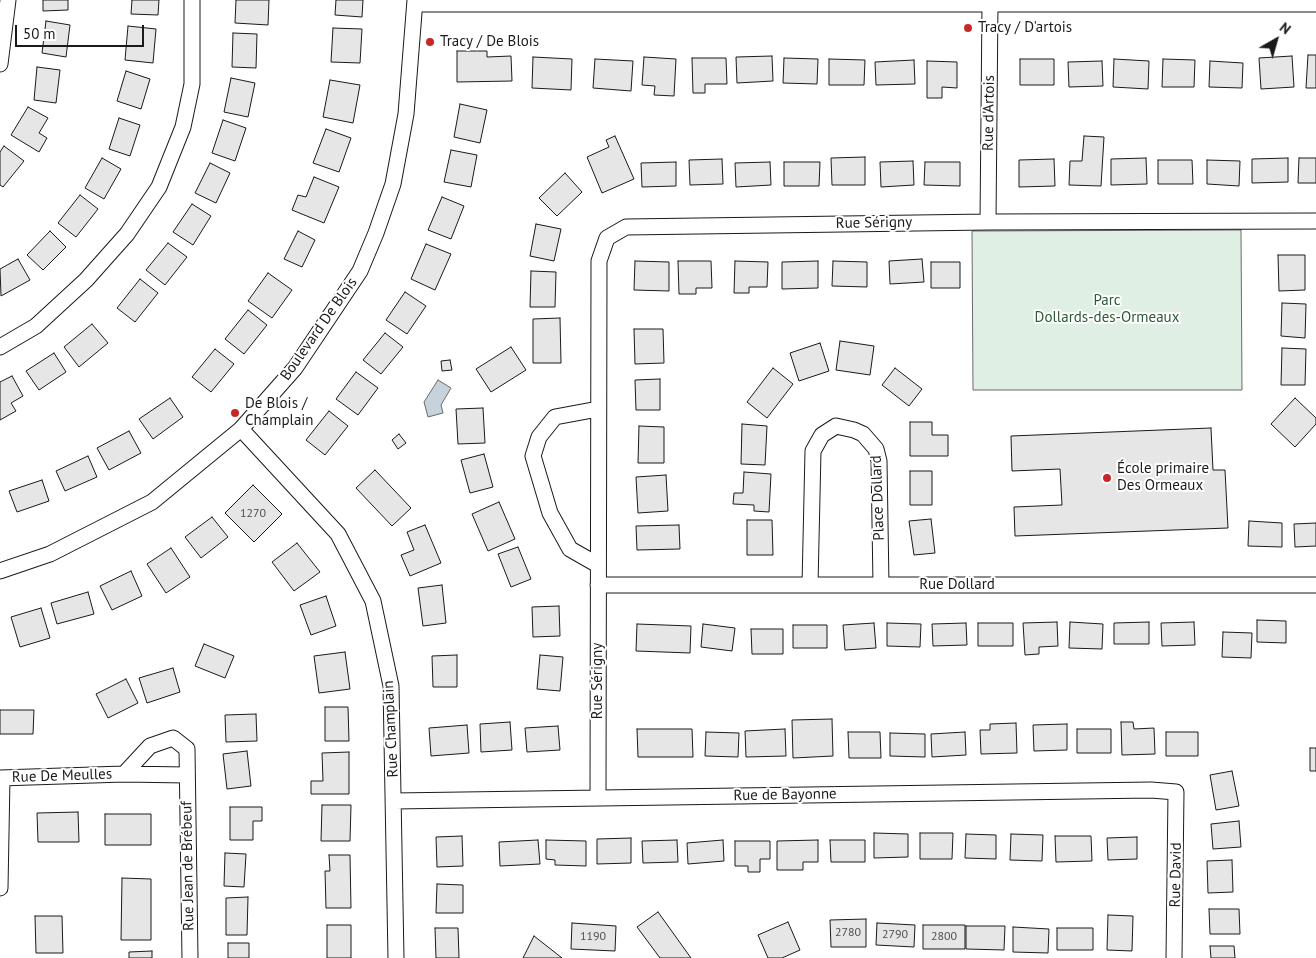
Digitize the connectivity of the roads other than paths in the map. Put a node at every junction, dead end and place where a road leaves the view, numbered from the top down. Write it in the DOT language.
graph roads {
  1 [pos="8,0"];
  2 [pos="192,0"];
  3 [pos="415,2"];
  4 [pos="990,4"];
  5 [pos="1316,4"];
  6 [pos="0,64"];
  7 [pos="1316,221"];
  8 [pos="988,222"];
  9 [pos="0,347"];
  10 [pos="598,409"];
  11 [pos="241,429"];
  12 [pos="598,565"];
  13 [pos="0,571"];
  14 [pos="598,585"];
  15 [pos="810,585"];
  16 [pos="881,585"];
  17 [pos="1316,585"];
  18 [pos="124,774"];
  19 [pos="186,775"];
  20 [pos="1,778"];
  21 [pos="1176,792"];
  22 [pos="598,797"];
  23 [pos="394,800"];
  24 [pos="0,888"];
  25 [pos="190,958"];
  26 [pos="396,958"];
  27 [pos="1174,958"];
  1 -- 6 [label="street"];
  2 -- 9 [label="street"];
  3 -- 4 [label="street"];
  3 -- 11 [label="street, Boulevard De Blois"];
  4 -- 5 [label="street"];
  4 -- 8 [label="street, Rue d'Artois"];
  7 -- 8 [label="street, Rue Sérigny"];
  8 -- 10 [label="street, Rue Sérigny"];
  10 -- 12 [label="street, Rue Sérigny"];
  10 -- 12 [label="street"];
  11 -- 13 [label="street, Boulevard De Blois"];
  11 -- 23 [label="street, Rue Champlain"];
  12 -- 14 [label="street, Rue Sérigny"];
  14 -- 15 [label="street, Rue Dollard"];
  14 -- 22 [label="street, Rue Sérigny"];
  15 -- 16 [label="street, Rue Dollard"];
  15 -- 16 [label="street, Place Dollard"];
  16 -- 17 [label="street, Rue Dollard"];
  18 -- 19 [label="street, Rue De Meulles"];
  18 -- 19 [label="street, Rue De Meulles"];
  18 -- 20 [label="street, Rue De Meulles"];
  19 -- 25 [label="street, Rue Jean de Brébeuf"];
  20 -- 24 [label="street"];
  21 -- 22 [label="street, Rue de Bayonne"];
  21 -- 27 [label="street, Rue David"];
  22 -- 23 [label="street, Rue de Bayonne"];
  23 -- 26 [label="street, Rue Champlain"];
}
